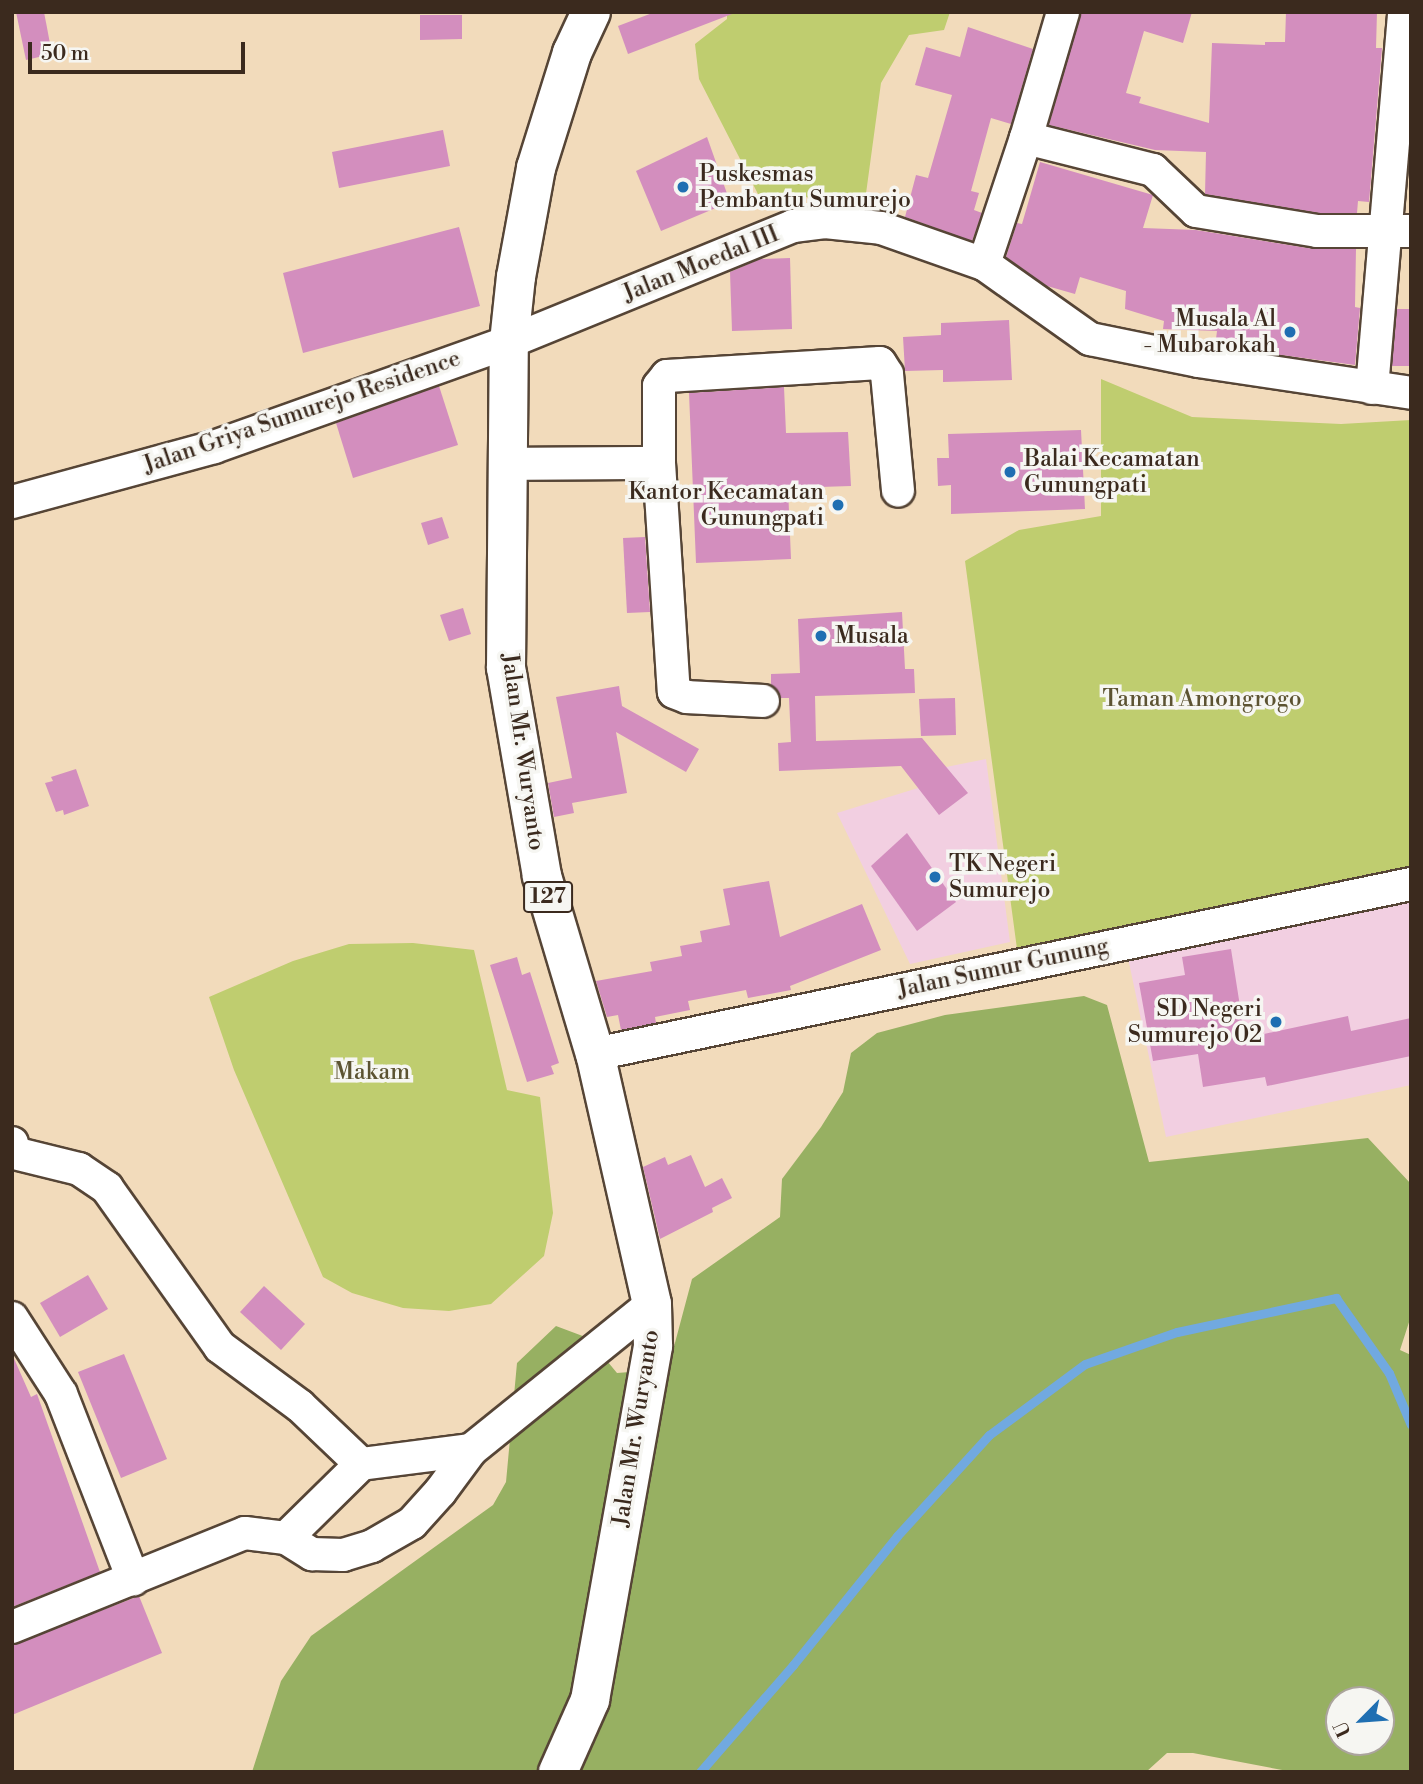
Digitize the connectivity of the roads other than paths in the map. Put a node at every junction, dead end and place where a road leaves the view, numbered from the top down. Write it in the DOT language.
graph roads {
  1 [pos="591,12"];
  2 [pos="1063,12"];
  3 [pos="1404,12"];
  4 [pos="1026,138"];
  5 [pos="1398,230"];
  6 [pos="984,264"];
  7 [pos="509,342"];
  8 [pos="1372,388"];
  9 [pos="1411,393"];
  10 [pos="659,463"];
  11 [pos="508,464"];
  12 [pos="898,490"];
  13 [pos="12,502"];
  14 [pos="763,701"];
  15 [pos="1411,884"];
  16 [pos="595,1054"];
  17 [pos="13,1150"];
  18 [pos="652,1304"];
  19 [pos="12,1318"];
  20 [pos="471,1450"];
  21 [pos="361,1464"];
  22 [pos="286,1538"];
  23 [pos="133,1579"];
  24 [pos="13,1624"];
  25 [pos="558,1772"];
  1 -- 7 [label="main road, Jalan Mr. Wuryanto / 127"];
  2 -- 4 [label="street"];
  3 -- 5 [label="street"];
  4 -- 5 [label="street"];
  4 -- 6 [label="street"];
  5 -- 8 [label="street"];
  6 -- 7 [label="street, Jalan Moedal III"];
  6 -- 8 [label="street, Jalan Moedal III"];
  7 -- 11 [label="main road, Jalan Mr. Wuryanto / 127"];
  7 -- 13 [label="street, Jalan Griya Sumurejo Residence"];
  8 -- 9 [label="street, Jalan Moedal III"];
  10 -- 11 [label="street"];
  10 -- 12 [label="street"];
  10 -- 14 [label="street"];
  11 -- 16 [label="main road, Jalan Mr. Wuryanto / 127"];
  15 -- 16 [label="street, Jalan Sumur Gunung"];
  16 -- 18 [label="main road, Jalan Mr. Wuryanto / 127"];
  17 -- 21 [label="street"];
  18 -- 20 [label="street"];
  18 -- 25 [label="main road, Jalan Mr. Wuryanto / 127"];
  19 -- 23 [label="street"];
  20 -- 21 [label="street"];
  20 -- 22 [label="street"];
  21 -- 22 [label="street"];
  22 -- 23 [label="street"];
  23 -- 24 [label="street"];
}
